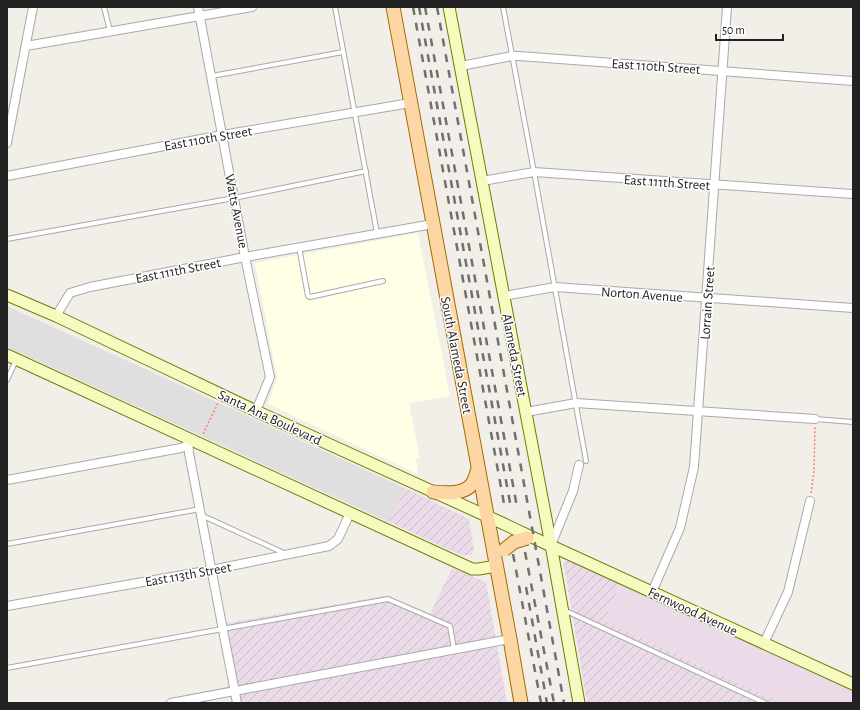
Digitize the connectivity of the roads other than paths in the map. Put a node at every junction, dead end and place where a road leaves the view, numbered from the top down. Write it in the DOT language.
graph roads {
  1 [pos="33,7"];
  2 [pos="104,7"];
  3 [pos="198,7"];
  4 [pos="252,7"];
  5 [pos="335,7"];
  6 [pos="393,7"];
  7 [pos="449,7"];
  8 [pos="503,7"];
  9 [pos="727,7"];
  10 [pos="200,16"];
  11 [pos="110,32"];
  12 [pos="26,46"];
  13 [pos="343,52"];
  14 [pos="512,56"];
  15 [pos="461,66"];
  16 [pos="723,71"];
  17 [pos="212,76"];
  18 [pos="853,81"];
  19 [pos="410,103"];
  20 [pos="354,112"];
  21 [pos="222,135"];
  22 [pos="7,143"];
  23 [pos="366,171"];
  24 [pos="534,172"];
  25 [pos="7,176"];
  26 [pos="482,181"];
  27 [pos="715,185"];
  28 [pos="853,194"];
  29 [pos="234,198"];
  30 [pos="433,224"];
  31 [pos="377,233"];
  32 [pos="7,240"];
  33 [pos="299,247"];
  34 [pos="245,257"];
  35 [pos="383,281"];
  36 [pos="555,287"];
  37 [pos="7,295"];
  38 [pos="504,296"];
  39 [pos="707,298"];
  40 [pos="853,308"];
  41 [pos="56,316"];
  42 [pos="12,357"];
  43 [pos="7,380"];
  44 [pos="576,403"];
  45 [pos="256,411"];
  46 [pos="698,411"];
  47 [pos="526,412"];
  48 [pos="815,419"];
  49 [pos="853,422"];
  50 [pos="188,439"];
  51 [pos="583,463"];
  52 [pos="478,467"];
  53 [pos="7,480"];
  54 [pos="433,492"];
  55 [pos="810,501"];
  56 [pos="200,512"];
  57 [pos="350,513"];
  58 [pos="487,516"];
  59 [pos="528,536"];
  60 [pos="7,544"];
  61 [pos="551,545"];
  62 [pos="288,554"];
  63 [pos="496,566"];
  64 [pos="212,570"];
  65 [pos="652,592"];
  66 [pos="7,606"];
  67 [pos="563,610"];
  68 [pos="223,630"];
  69 [pos="510,639"];
  70 [pos="764,643"];
  71 [pos="454,649"];
  72 [pos="7,668"];
  73 [pos="853,684"];
  74 [pos="235,691"];
  75 [pos="171,703"];
  76 [pos="237,703"];
  77 [pos="521,703"];
  78 [pos="579,703"];
  79 [pos="765,703"];
  1 -- 12 [label="street"];
  2 -- 11 [label="lane"];
  3 -- 10 [label="street, Watts Avenue"];
  4 -- 10 [label="street"];
  5 -- 13 [label="lane"];
  6 -- 19 [label="main road, South Alameda Street"];
  7 -- 15 [label="street, Alameda Street"];
  8 -- 14 [label="lane"];
  9 -- 16 [label="street, Lorrain Street"];
  10 -- 11 [label="street"];
  10 -- 17 [label="street, Watts Avenue"];
  11 -- 12 [label="street"];
  12 -- 22 [label="street"];
  13 -- 17 [label="lane"];
  13 -- 20 [label="lane"];
  14 -- 15 [label="street, East 110th Street"];
  14 -- 16 [label="street, East 110th Street"];
  14 -- 24 [label="lane"];
  15 -- 26 [label="street, Alameda Street"];
  16 -- 18 [label="street, East 110th Street"];
  16 -- 27 [label="street, Lorrain Street"];
  17 -- 21 [label="street, Watts Avenue"];
  19 -- 20 [label="street, East 110th Street"];
  19 -- 30 [label="main road, South Alameda Street"];
  20 -- 21 [label="street, East 110th Street"];
  20 -- 23 [label="lane"];
  21 -- 25 [label="street, East 110th Street"];
  21 -- 29 [label="street, Watts Avenue"];
  23 -- 29 [label="lane"];
  23 -- 31 [label="lane"];
  24 -- 26 [label="street, East 111th Street"];
  24 -- 27 [label="street, East 111th Street"];
  24 -- 36 [label="lane"];
  26 -- 38 [label="street, Alameda Street"];
  27 -- 28 [label="street, East 111th Street"];
  27 -- 39 [label="street, Lorrain Street"];
  29 -- 32 [label="lane"];
  29 -- 34 [label="street, Watts Avenue"];
  30 -- 31 [label="street, East 111th Street"];
  30 -- 52 [label="main road, South Alameda Street"];
  31 -- 33 [label="street, East 111th Street"];
  33 -- 34 [label="street, East 111th Street"];
  33 -- 35 [label="lane"];
  34 -- 41 [label="street, East 111th Street"];
  34 -- 45 [label="street, Watts Avenue"];
  36 -- 38 [label="street, Norton Avenue"];
  36 -- 39 [label="street, Norton Avenue"];
  36 -- 44 [label="lane"];
  37 -- 41 [label="street, Santa Ana Boulevard"];
  38 -- 47 [label="street, Alameda Street"];
  39 -- 40 [label="street, Norton Avenue"];
  39 -- 46 [label="street, Lorrain Street"];
  41 -- 45 [label="street, Santa Ana Boulevard"];
  42 -- 43 [label="lane"];
  42 -- 50 [label="street"];
  44 -- 46 [label="street"];
  44 -- 47 [label="street"];
  44 -- 51 [label="lane"];
  45 -- 54 [label="street, Santa Ana Boulevard"];
  46 -- 48 [label="street"];
  46 -- 65 [label="street, Lorrain Street"];
  47 -- 61 [label="street, Alameda Street"];
  48 -- 49 [label="lane"];
  50 -- 53 [label="street"];
  50 -- 56 [label="street"];
  50 -- 57 [label="street"];
  51 -- 61 [label="street"];
  52 -- 54 [label="main road"];
  52 -- 58 [label="main road, South Alameda Street"];
  54 -- 58 [label="street, Santa Ana Boulevard"];
  55 -- 70 [label="street"];
  56 -- 60 [label="lane"];
  56 -- 62 [label="lane"];
  56 -- 64 [label="street"];
  57 -- 62 [label="street, East 113th Street"];
  57 -- 63 [label="street"];
  58 -- 59 [label="street, Santa Ana Boulevard, bridge"];
  58 -- 63 [label="main road, South Alameda Street"];
  59 -- 61 [label="street, Fernwood Avenue"];
  59 -- 63 [label="main road, bridge"];
  61 -- 65 [label="street, Fernwood Avenue"];
  61 -- 67 [label="street, Alameda Street"];
  62 -- 64 [label="street, East 113th Street"];
  63 -- 69 [label="main road, South Alameda Street"];
  64 -- 66 [label="street, East 113th Street"];
  64 -- 68 [label="street"];
  65 -- 70 [label="street, Fernwood Avenue"];
  67 -- 78 [label="street, Alameda Street"];
  67 -- 79 [label="lane"];
  68 -- 71 [label="lane"];
  68 -- 72 [label="lane"];
  68 -- 74 [label="street"];
  69 -- 71 [label="street"];
  69 -- 77 [label="main road, South Alameda Street"];
  70 -- 73 [label="street, Fernwood Avenue"];
  71 -- 74 [label="street"];
  74 -- 75 [label="street"];
  74 -- 76 [label="street"];
}
